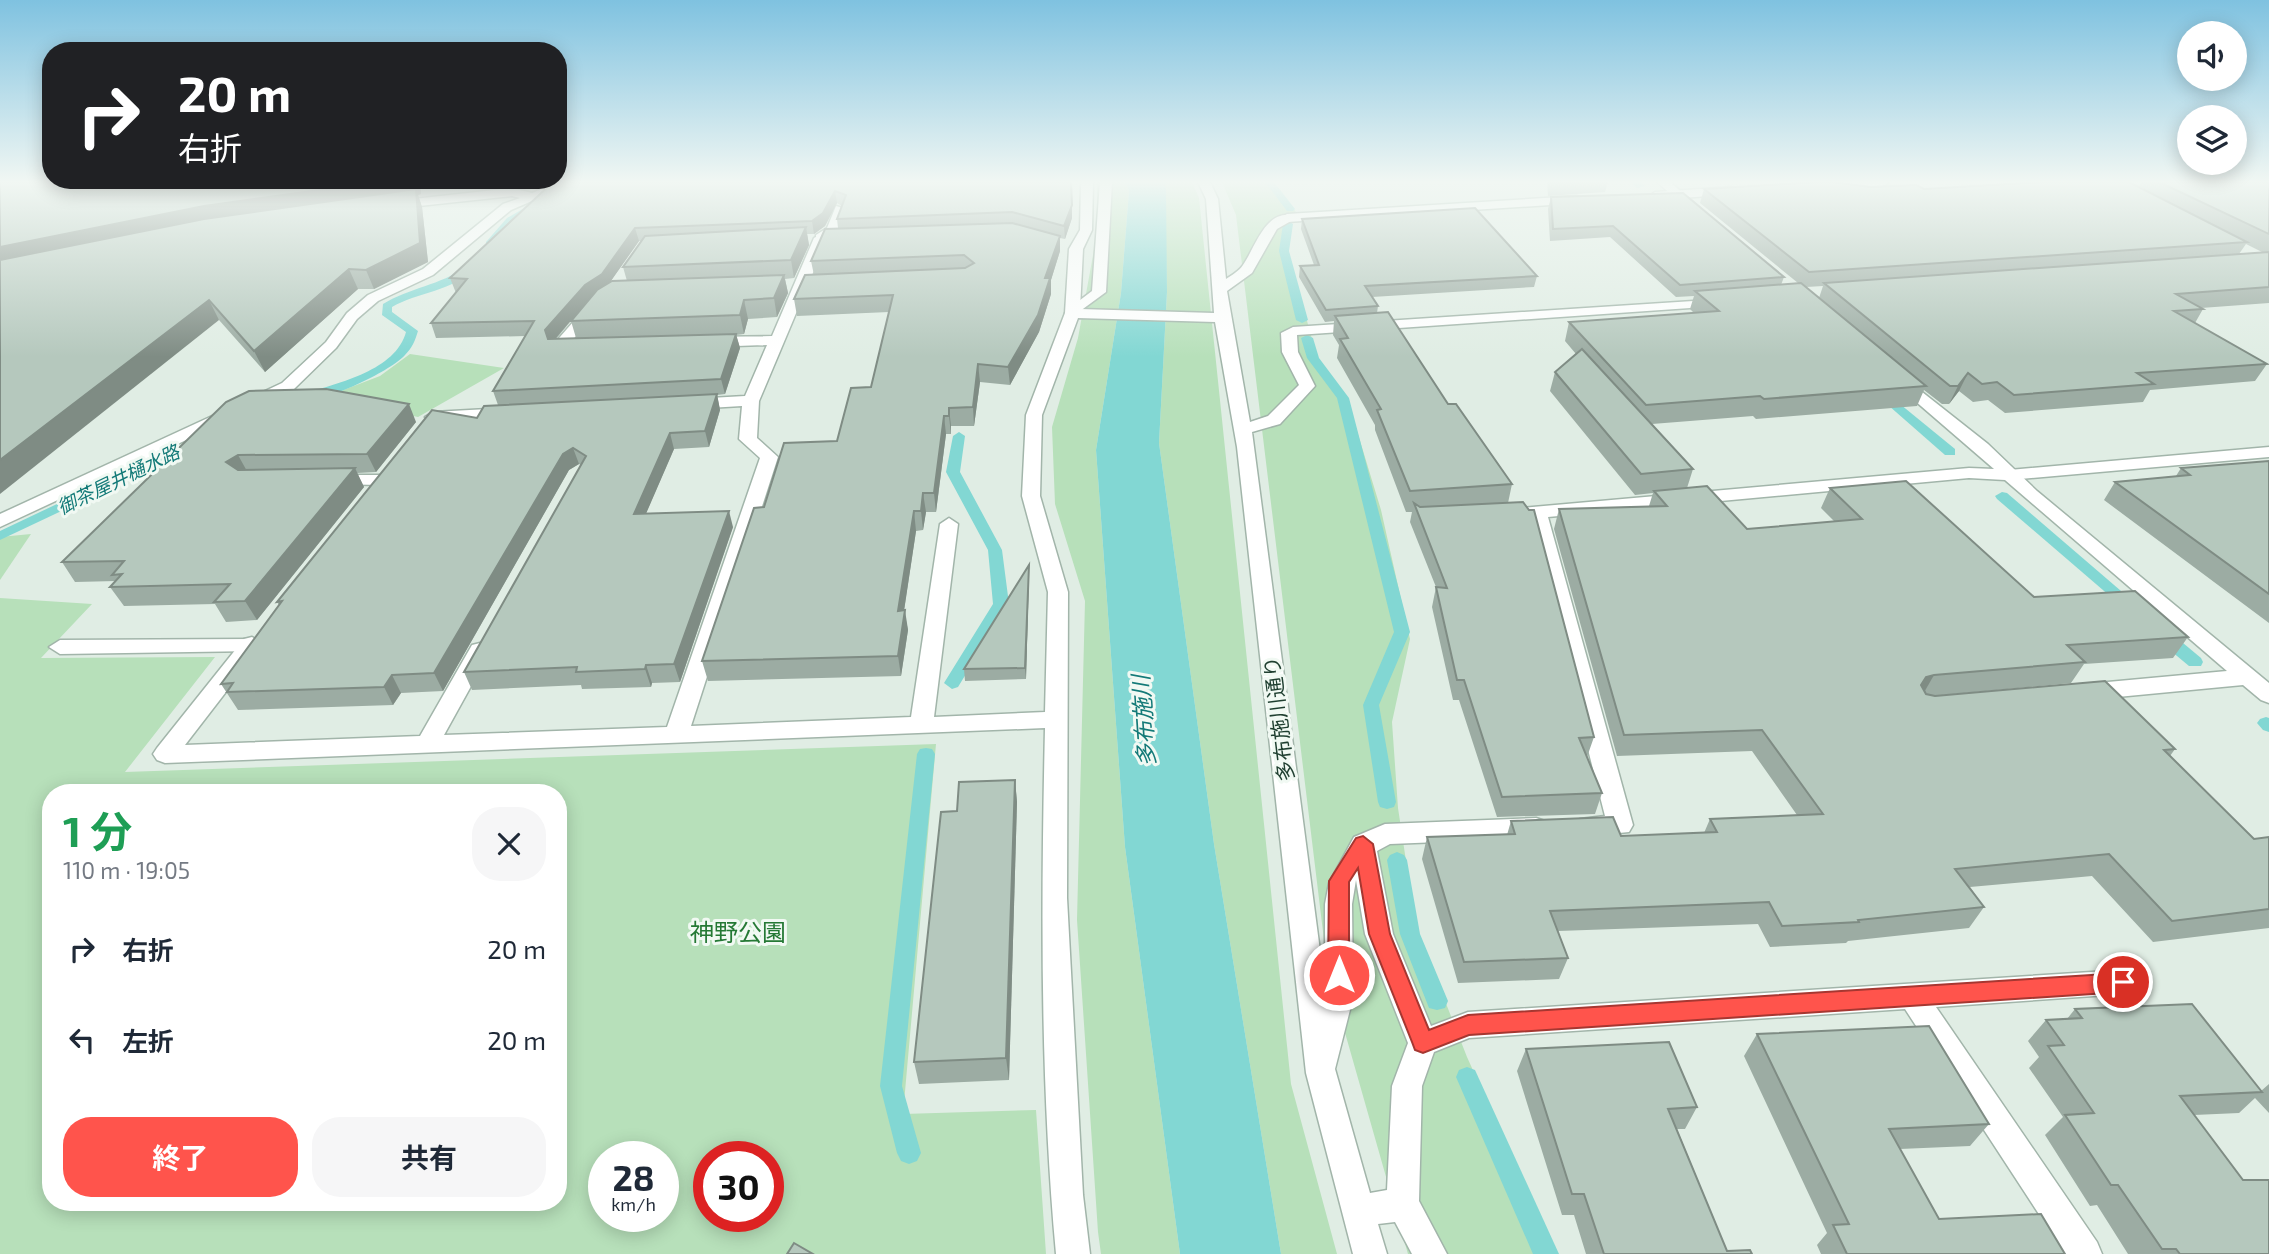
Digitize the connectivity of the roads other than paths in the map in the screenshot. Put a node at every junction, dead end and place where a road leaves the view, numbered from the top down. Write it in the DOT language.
graph roads {
  1 [pos="466,241"];
  2 [pos="814,241"];
  3 [pos="1076,241"];
  4 [pos="1102,241"];
  5 [pos="1216,241"];
  6 [pos="1264,241"];
  7 [pos="1221,289"];
  8 [pos="604,299"];
  9 [pos="1730,301"];
  10 [pos="1072,313"];
  11 [pos="1222,318"];
  12 [pos="777,340"];
  13 [pos="695,343"];
  14 [pos="586,347"];
  15 [pos="1886,368"];
  16 [pos="751,401"];
  17 [pos="668,405"];
  18 [pos="530,412"];
  19 [pos="1243,429"];
  20 [pos="416,438"];
  21 [pos="2269,452"];
  22 [pos="399,459"];
  23 [pos="2009,475"];
  24 [pos="382,480"];
  25 [pos="315,481"];
  26 [pos="366,501"];
  27 [pos="1537,512"];
  28 [pos="1483,514"];
  29 [pos="0,521"];
  30 [pos="949,524"];
  31 [pos="267,625"];
  32 [pos="487,637"];
  33 [pos="251,646"];
  34 [pos="60,647"];
  35 [pos="2248,677"];
  36 [pos="2059,695"];
  37 [pos="2269,695"];
  38 [pos="1055,720"];
  39 [pos="921,726"];
  40 [pos="677,735"];
  41 [pos="427,744"];
  42 [pos="1363,844"];
  43 [pos="2123,982"];
  44 [pos="1913,996"];
  45 [pos="1423,1042"];
  46 [pos="1321,1073"];
  47 [pos="1403,1204"];
  48 [pos="1356,1211"];
  49 [pos="1073,1254"];
  50 [pos="1370,1254"];
  51 [pos="1430,1254"];
  52 [pos="2085,1254"];
  1 -- 29 [label="street"];
  2 -- 12 [label="street"];
  3 -- 10 [label="street"];
  4 -- 10 [label="street"];
  5 -- 7 [label="street, 多布施川通り"];
  6 -- 7 [label="street"];
  7 -- 11 [label="street, 多布施川通り"];
  8 -- 14 [label="street"];
  9 -- 19 [label="street"];
  10 -- 11 [label="street"];
  10 -- 38 [label="street"];
  11 -- 19 [label="street, 多布施川通り"];
  12 -- 13 [label="street"];
  12 -- 16 [label="street"];
  15 -- 23 [label="street"];
  16 -- 17 [label="street"];
  16 -- 40 [label="street"];
  18 -- 20 [label="street"];
  19 -- 46 [label="street, 多布施川通り"];
  21 -- 23 [label="street"];
  22 -- 24 [label="street"];
  23 -- 27 [label="street"];
  23 -- 35 [label="street"];
  24 -- 25 [label="street"];
  24 -- 26 [label="street"];
  27 -- 28 [label="street"];
  27 -- 42 [label="street"];
  30 -- 39 [label="street"];
  31 -- 33 [label="street"];
  32 -- 41 [label="street"];
  33 -- 34 [label="street"];
  33 -- 41 [label="street"];
  35 -- 36 [label="street"];
  35 -- 37 [label="street"];
  38 -- 39 [label="street"];
  38 -- 49 [label="street"];
  39 -- 40 [label="street"];
  40 -- 41 [label="street"];
  42 -- 45 [label="street"];
  42 -- 46 [label="street"];
  43 -- 44 [label="street"];
  44 -- 45 [label="street"];
  44 -- 52 [label="street"];
  45 -- 47 [label="street"];
  46 -- 48 [label="street, 多布施川通り"];
  47 -- 48 [label="street"];
  47 -- 51 [label="street"];
  48 -- 50 [label="street, 多布施川通り"];
}
